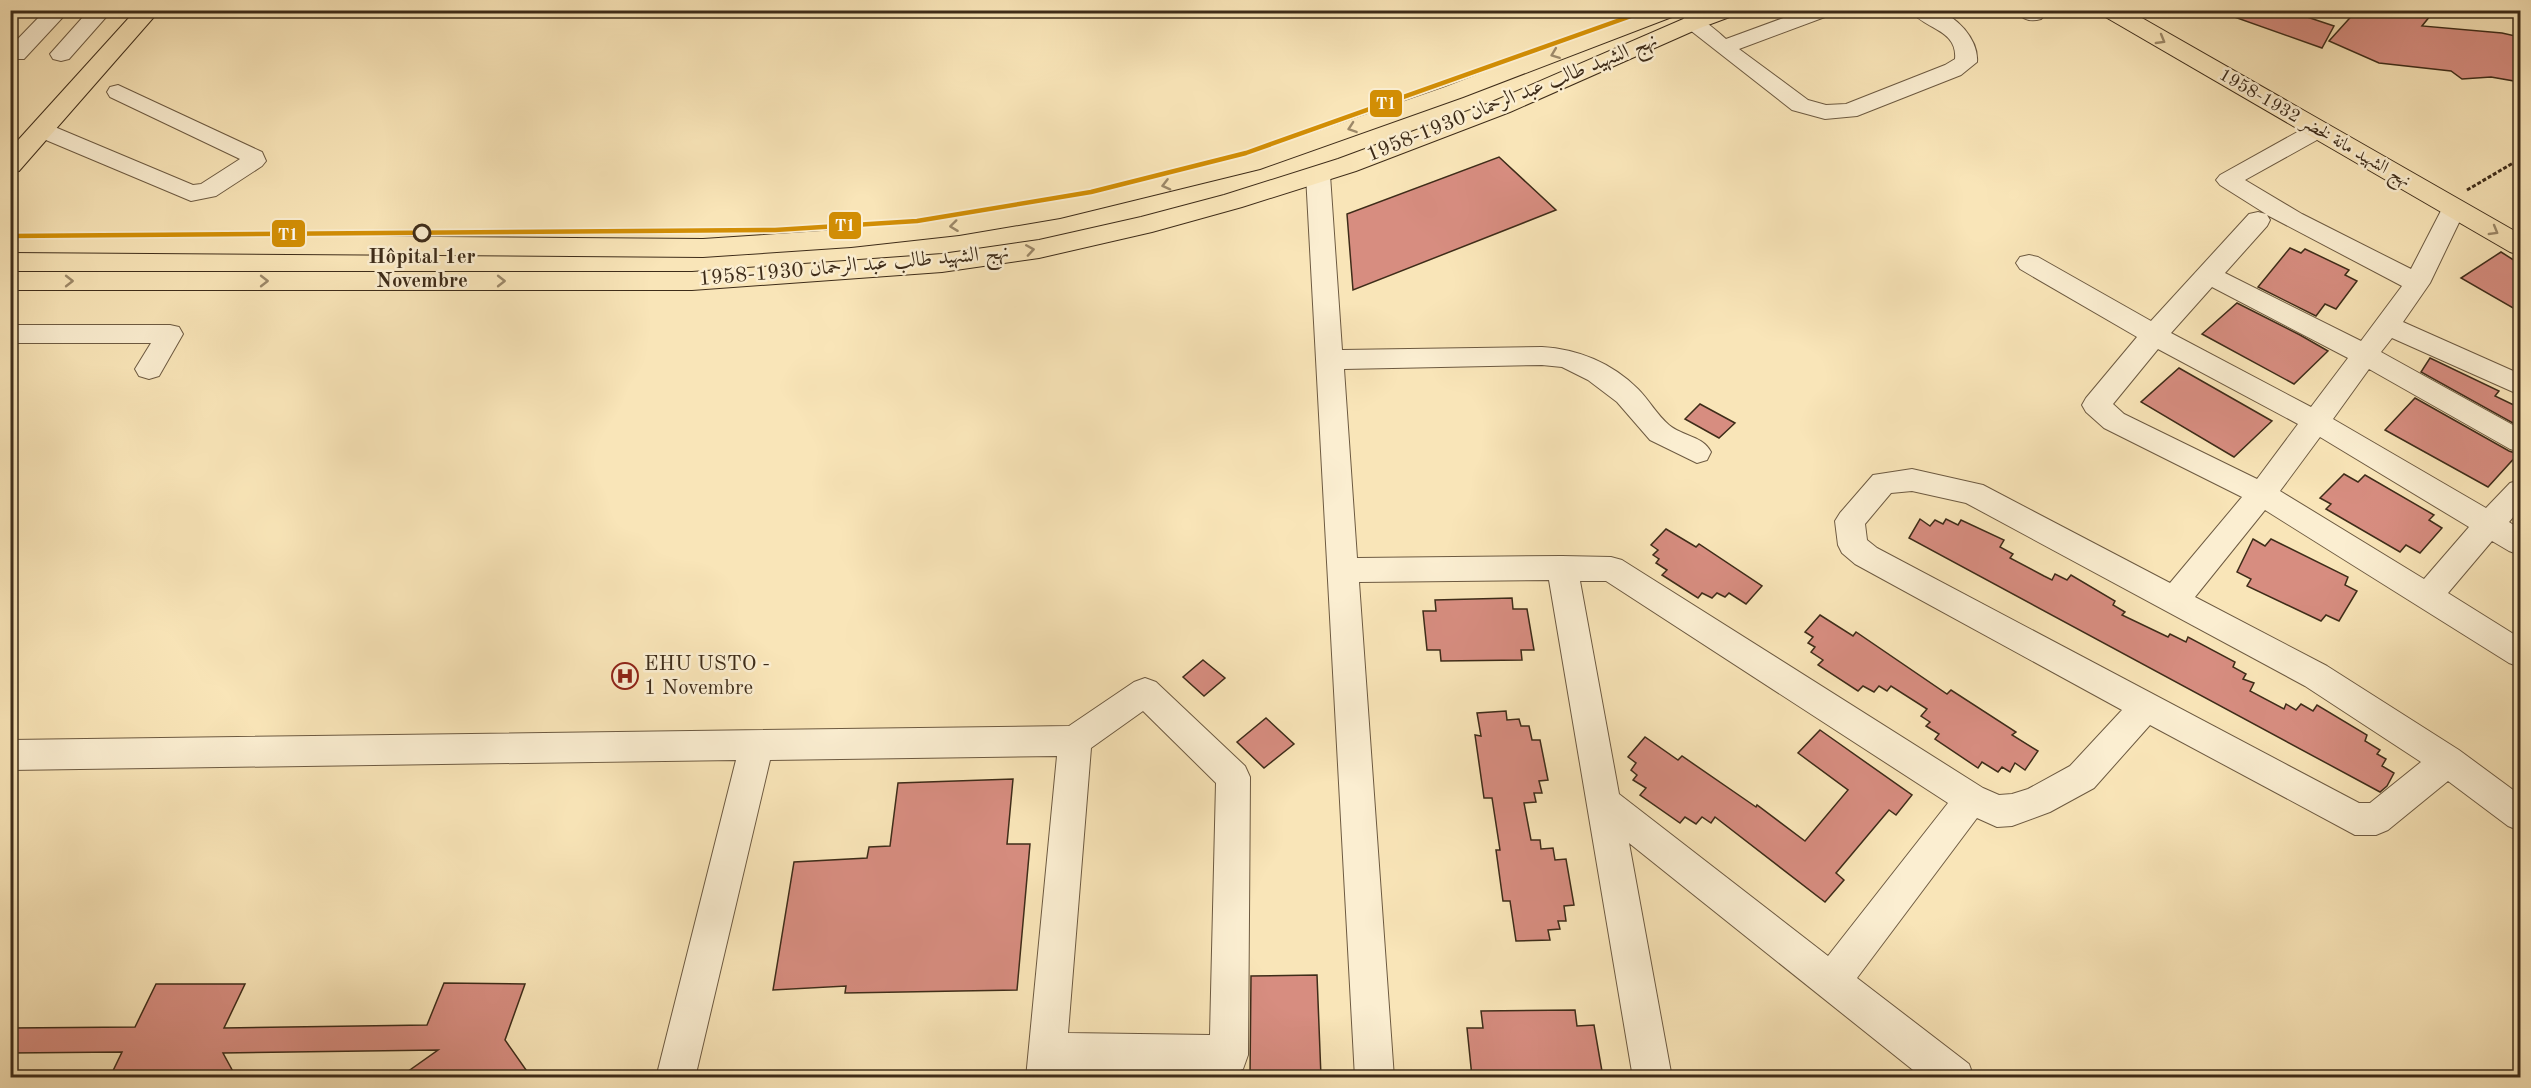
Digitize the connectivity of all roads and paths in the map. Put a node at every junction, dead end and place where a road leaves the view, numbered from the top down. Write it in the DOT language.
graph roads {
  1 [pos="115,10"];
  2 [pos="149,10"];
  3 [pos="1727,10"];
  4 [pos="1826,10"];
  5 [pos="1920,10"];
  6 [pos="2110,10"];
  7 [pos="2146,10"];
  8 [pos="10,11"];
  9 [pos="57,11"];
  10 [pos="100,11"];
  11 [pos="1680,17"];
  12 [pos="1724,47"];
  13 [pos="16,54"];
  14 [pos="61,54"];
  15 [pos="118,92"];
  16 [pos="42,130"];
  17 [pos="2318,130"];
  18 [pos="2520,159"];
  19 [pos="10,165"];
  20 [pos="1318,175"];
  21 [pos="2459,200"];
  22 [pos="2258,220"];
  23 [pos="2520,223"];
  24 [pos="10,243"];
  25 [pos="2520,246"];
  26 [pos="2028,263"];
  27 [pos="2208,275"];
  28 [pos="10,281"];
  29 [pos="2416,283"];
  30 [pos="2387,325"];
  31 [pos="10,334"];
  32 [pos="2154,335"];
  33 [pos="2365,355"];
  34 [pos="1329,360"];
  35 [pos="149,369"];
  36 [pos="2520,385"];
  37 [pos="2315,421"];
  38 [pos="2520,441"];
  39 [pos="1697,452"];
  40 [pos="2520,491"];
  41 [pos="2262,494"];
  42 [pos="2488,525"];
  43 [pos="2520,543"];
  44 [pos="1562,568"];
  45 [pos="1343,570"];
  46 [pos="2428,595"];
  47 [pos="2174,600"];
  48 [pos="2520,654"];
  49 [pos="2145,707"];
  50 [pos="1075,741"];
  51 [pos="757,745"];
  52 [pos="10,755"];
  53 [pos="2447,761"];
  54 [pos="1971,799"];
  55 [pos="1602,801"];
  56 [pos="2520,815"];
  57 [pos="1832,981"];
  58 [pos="1046,1065"];
  59 [pos="675,1077"];
  60 [pos="1375,1077"];
  61 [pos="1653,1077"];
  62 [pos="1955,1077"];
  1 -- 10 [label="street"];
  2 -- 16 [label="main road"];
  3 -- 11 [label="main road, نهج الشهيد طالب عبد الرحمان 1930-1958"];
  4 -- 12 [label="street"];
  5 -- 12 [label="street"];
  6 -- 17 [label="main road, نهج الشهيد مانة لخضر 1932-1958, one-way"];
  7 -- 21 [label="main road, نهج الشهيد مانة لخضر 1932-1958"];
  8 -- 9 [label="street"];
  9 -- 10 [label="street"];
  9 -- 13 [label="street"];
  10 -- 14 [label="street"];
  11 -- 12 [label="street"];
  11 -- 20 [label="main road, نهج الشهيد طالب عبد الرحمان 1930-1958"];
  11 -- 24 [label="main road, نهج الشهيد طالب عبد الرحمان 1930-1958, one-way"];
  15 -- 16 [label="street"];
  16 -- 19 [label="main road"];
  17 -- 21 [label="main road, نهج الشهيد مانة لخضر 1932-1958"];
  17 -- 29 [label="street"];
  18 -- 21 [label="path"];
  28 -- 20 [label="main road, نهج الشهيد طالب عبد الرحمان 1930-1958, one-way"];
  20 -- 34 [label="street"];
  21 -- 23 [label="main road, نهج الشهيد مانة لخضر 1932-1958"];
  21 -- 25 [label="main road, نهج الشهيد مانة لخضر 1932-1958, one-way"];
  21 -- 29 [label="street"];
  22 -- 27 [label="street"];
  26 -- 32 [label="street"];
  27 -- 32 [label="street"];
  27 -- 33 [label="street"];
  29 -- 30 [label="street"];
  30 -- 33 [label="street"];
  30 -- 36 [label="street"];
  31 -- 35 [label="street"];
  32 -- 37 [label="street"];
  32 -- 41 [label="street"];
  33 -- 37 [label="street"];
  33 -- 38 [label="street"];
  34 -- 39 [label="street"];
  34 -- 45 [label="street"];
  37 -- 41 [label="street"];
  37 -- 42 [label="street"];
  40 -- 42 [label="street"];
  41 -- 46 [label="street"];
  41 -- 47 [label="street"];
  42 -- 43 [label="street"];
  42 -- 46 [label="street"];
  44 -- 45 [label="street"];
  44 -- 54 [label="street"];
  44 -- 55 [label="street"];
  45 -- 60 [label="street"];
  46 -- 48 [label="street"];
  47 -- 49 [label="street"];
  47 -- 53 [label="street"];
  49 -- 53 [label="street"];
  49 -- 54 [label="street"];
  50 -- 51 [label="street"];
  50 -- 58 [label="street"];
  50 -- 58 [label="street"];
  51 -- 52 [label="street"];
  51 -- 59 [label="street"];
  53 -- 56 [label="street"];
  54 -- 57 [label="street"];
  55 -- 57 [label="street"];
  55 -- 61 [label="street"];
  57 -- 62 [label="street"];
}
